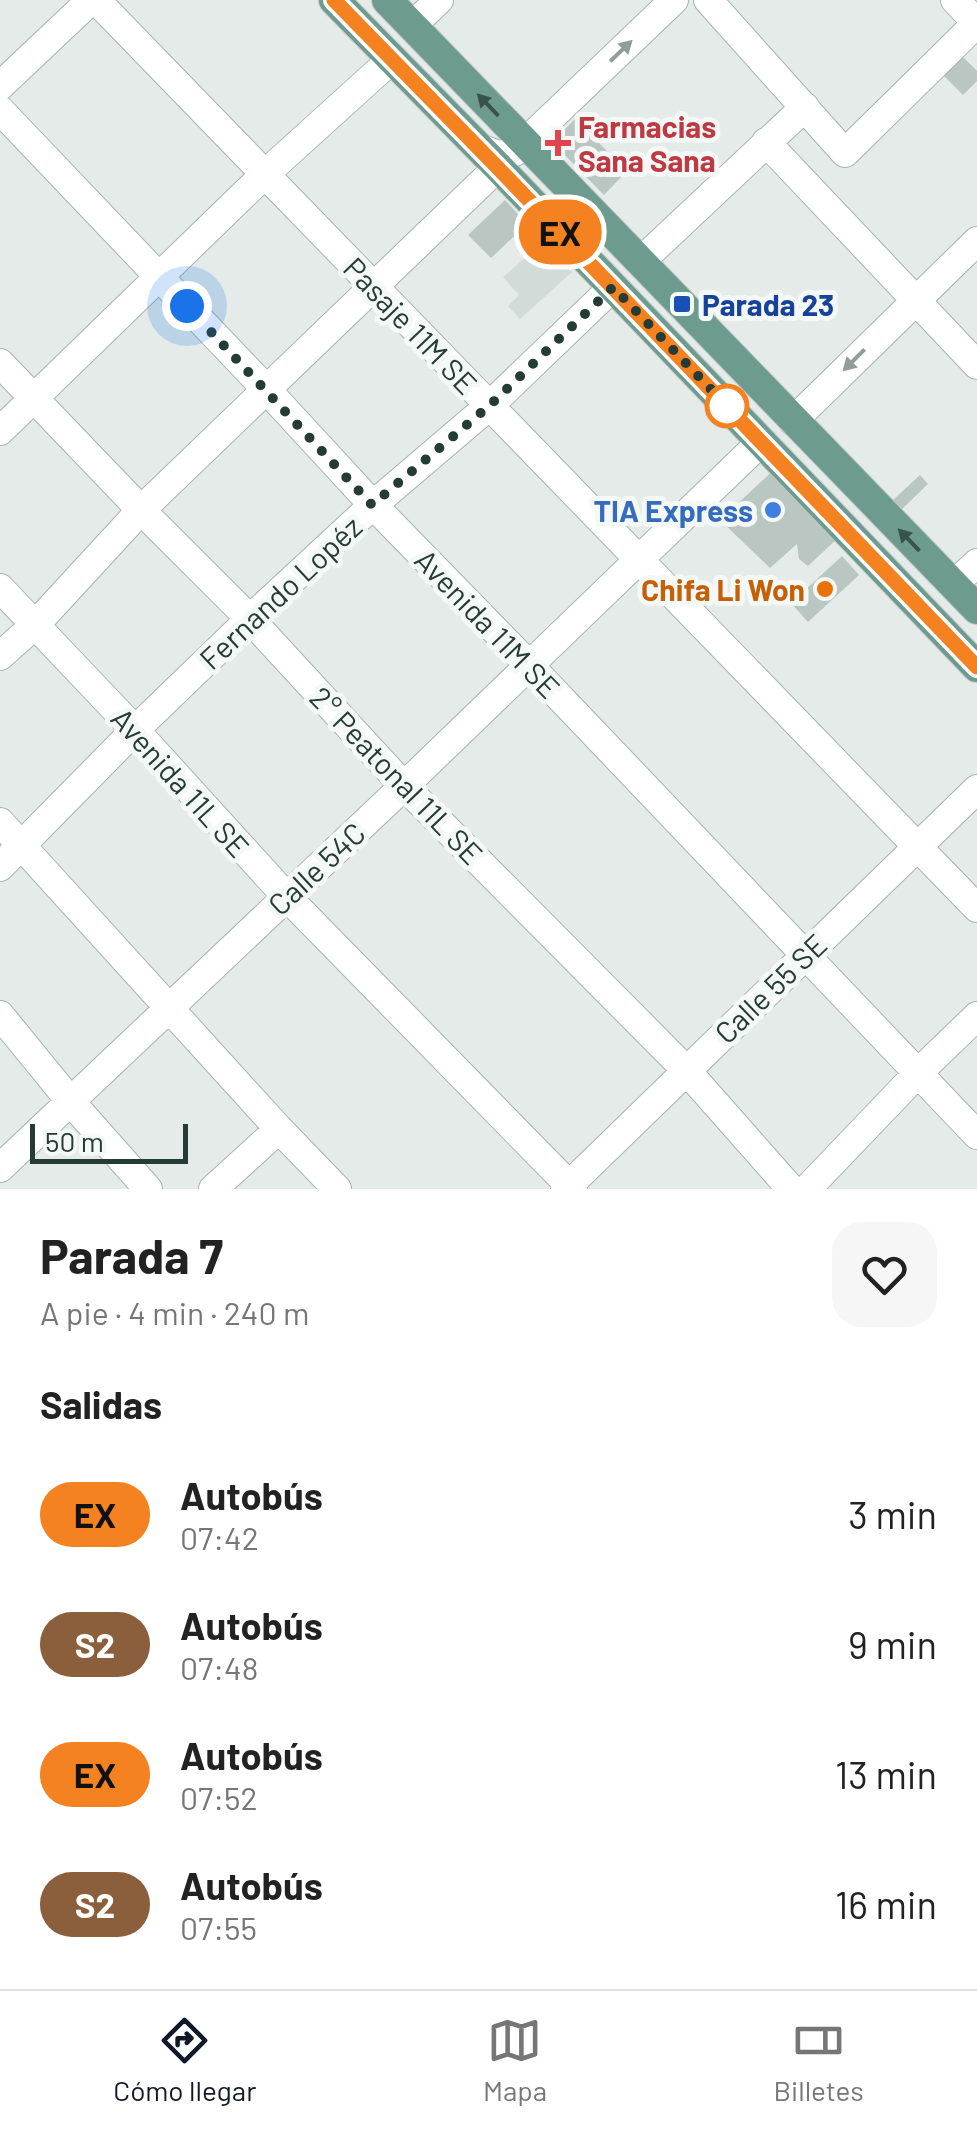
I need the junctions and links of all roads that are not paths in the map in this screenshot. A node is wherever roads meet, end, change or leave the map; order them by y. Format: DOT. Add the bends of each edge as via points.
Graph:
graph roads {
  1 [pos="94,0"];
  2 [pos="334,0"];
  3 [pos="387,0"];
  4 [pos="439,0"];
  5 [pos="674,0"];
  6 [pos="708,0"];
  7 [pos="955,0"];
  8 [pos="977,23"];
  9 [pos="412,26"];
  10 [pos="392,59"];
  11 [pos="0,86"];
  12 [pos="805,107"];
  13 [pos="0,110"];
  14 [pos="525,142"];
  15 [pos="766,142"];
  16 [pos="489,158"];
  17 [pos="265,174"];
  18 [pos="977,241"];
  19 [pos="640,262"];
  20 [pos="160,278"];
  21 [pos="374,287"];
  22 [pos="613,287"];
  23 [pos="915,300"];
  24 [pos="0,363"];
  25 [pos="977,365"];
  26 [pos="266,389"];
  27 [pos="34,399"];
  28 [pos="489,406"];
  29 [pos="793,421"];
  30 [pos="0,431"];
  31 [pos="761,442"];
  32 [pos="372,505"];
  33 [pos="141,510"];
  34 [pos="640,560"];
  35 [pos="977,563"];
  36 [pos="953,585"];
  37 [pos="0,588"];
  38 [pos="977,610"];
  39 [pos="250,619"];
  40 [pos="36,624"];
  41 [pos="0,656"];
  42 [pos="529,665"];
  43 [pos="977,668"];
  44 [pos="134,730"];
  45 [pos="404,786"];
  46 [pos="977,789"];
  47 [pos="0,822"];
  48 [pos="22,847"];
  49 [pos="917,847"];
  50 [pos="0,867"];
  51 [pos="286,896"];
  52 [pos="977,908"];
  53 [pos="804,954"];
  54 [pos="170,1008"];
  55 [pos="0,1014"];
  56 [pos="977,1016"];
  57 [pos="686,1070"];
  58 [pos="918,1073"];
  59 [pos="70,1102"];
  60 [pos="280,1129"];
  61 [pos="977,1135"];
  62 [pos="0,1168"];
  63 [pos="569,1188"];
  64 [pos="148,1189"];
  65 [pos="213,1189"];
  66 [pos="337,1189"];
  67 [pos="791,1189"];
  68 [pos="807,1189"];
  1 -- 11 [label="street"];
  1 -- 17 [label="street, Pasaje 11M SE"];
  2 -- 10 [label="main road"];
  3 -- 9 [label="main road"];
  4 -- 9 [label="street"];
  14 -- 5 [label="street, one-way"];
  6 -- 12 [label="street"];
  7 -- 8 [label="street"];
  8 -- 12 [label="street" via="845,153"];
  14 -- 9 [label="main road, one-way"];
  10 -- 16 [label="main road"];
  10 -- 17 [label="street"];
  12 -- 15 [label="street"];
  13 -- 20 [label="street, Avenida 11M SE"];
  14 -- 16 [label="street" via="515,152"];
  14 -- 19 [label="main road"];
  15 -- 19 [label="street"];
  15 -- 23 [label="street"];
  16 -- 21 [label="street"];
  16 -- 22 [label="main road"];
  17 -- 20 [label="street"];
  17 -- 21 [label="street, Pasaje 11M SE"];
  18 -- 23 [label="street"];
  19 -- 29 [label="main road"];
  20 -- 26 [label="street, Avenida 11M SE"];
  20 -- 27 [label="street"];
  21 -- 26 [label="street"];
  21 -- 28 [label="street, Pasaje 11M SE"];
  22 -- 28 [label="street, Fernando Lopéz"];
  22 -- 31 [label="main road"];
  23 -- 25 [label="street"];
  23 -- 29 [label="street, one-way"];
  24 -- 27 [label="street, 2° Peatonal 11L SE"];
  26 -- 32 [label="street, Avenida 11M SE"];
  26 -- 33 [label="street"];
  27 -- 30 [label="street"];
  27 -- 33 [label="street, 2° Peatonal 11L SE"];
  28 -- 32 [label="street, Fernando Lopéz"];
  28 -- 34 [label="street, Pasaje 11M SE"];
  36 -- 29 [label="main road, one-way"];
  31 -- 34 [label="street, Calle 54C"];
  31 -- 43 [label="main road"];
  32 -- 39 [label="street, Fernando Lopéz"];
  32 -- 42 [label="street, Avenida 11M SE"];
  33 -- 39 [label="street, 2° Peatonal 11L SE"];
  33 -- 40 [label="street"];
  34 -- 42 [label="street, Calle 54C"];
  34 -- 49 [label="street, Pasaje 11M SE"];
  35 -- 36 [label="street"];
  36 -- 38 [label="main road"];
  37 -- 40 [label="street, Avenida 11L SE"];
  39 -- 44 [label="street, Fernando Lopéz"];
  39 -- 45 [label="street, 2° Peatonal 11L SE"];
  40 -- 41 [label="street"];
  40 -- 44 [label="street, Avenida 11L SE"];
  42 -- 45 [label="street, Calle 54C"];
  42 -- 53 [label="street, Avenida 11M SE"];
  44 -- 48 [label="street, Fernando Lopéz"];
  44 -- 51 [label="street, Avenida 11L SE"];
  45 -- 51 [label="street, Calle 54C"];
  45 -- 57 [label="street, 2° Peatonal 11L SE"];
  46 -- 49 [label="street, Calle 55 SE"];
  47 -- 48 [label="street"];
  48 -- 50 [label="street, Fernando Lopéz"];
  48 -- 54 [label="street"];
  49 -- 52 [label="street, Pasaje 11M SE"];
  49 -- 53 [label="street, Calle 55 SE"];
  51 -- 54 [label="street, Calle 54C"];
  51 -- 63 [label="street, Avenida 11L SE"];
  53 -- 57 [label="street, Calle 55 SE"];
  53 -- 58 [label="street, Avenida 11M SE"];
  54 -- 59 [label="street, Calle 54C"];
  54 -- 60 [label="street"];
  55 -- 59 [label="street"];
  56 -- 58 [label="street"];
  57 -- 63 [label="street, Calle 55 SE"];
  57 -- 67 [label="street, 2° Peatonal 11L SE"];
  58 -- 61 [label="street, Avenida 11M SE"];
  58 -- 68 [label="street"];
  59 -- 62 [label="street, Calle 54C"];
  59 -- 64 [label="street"];
  60 -- 65 [label="street"];
  60 -- 66 [label="street"];
}
